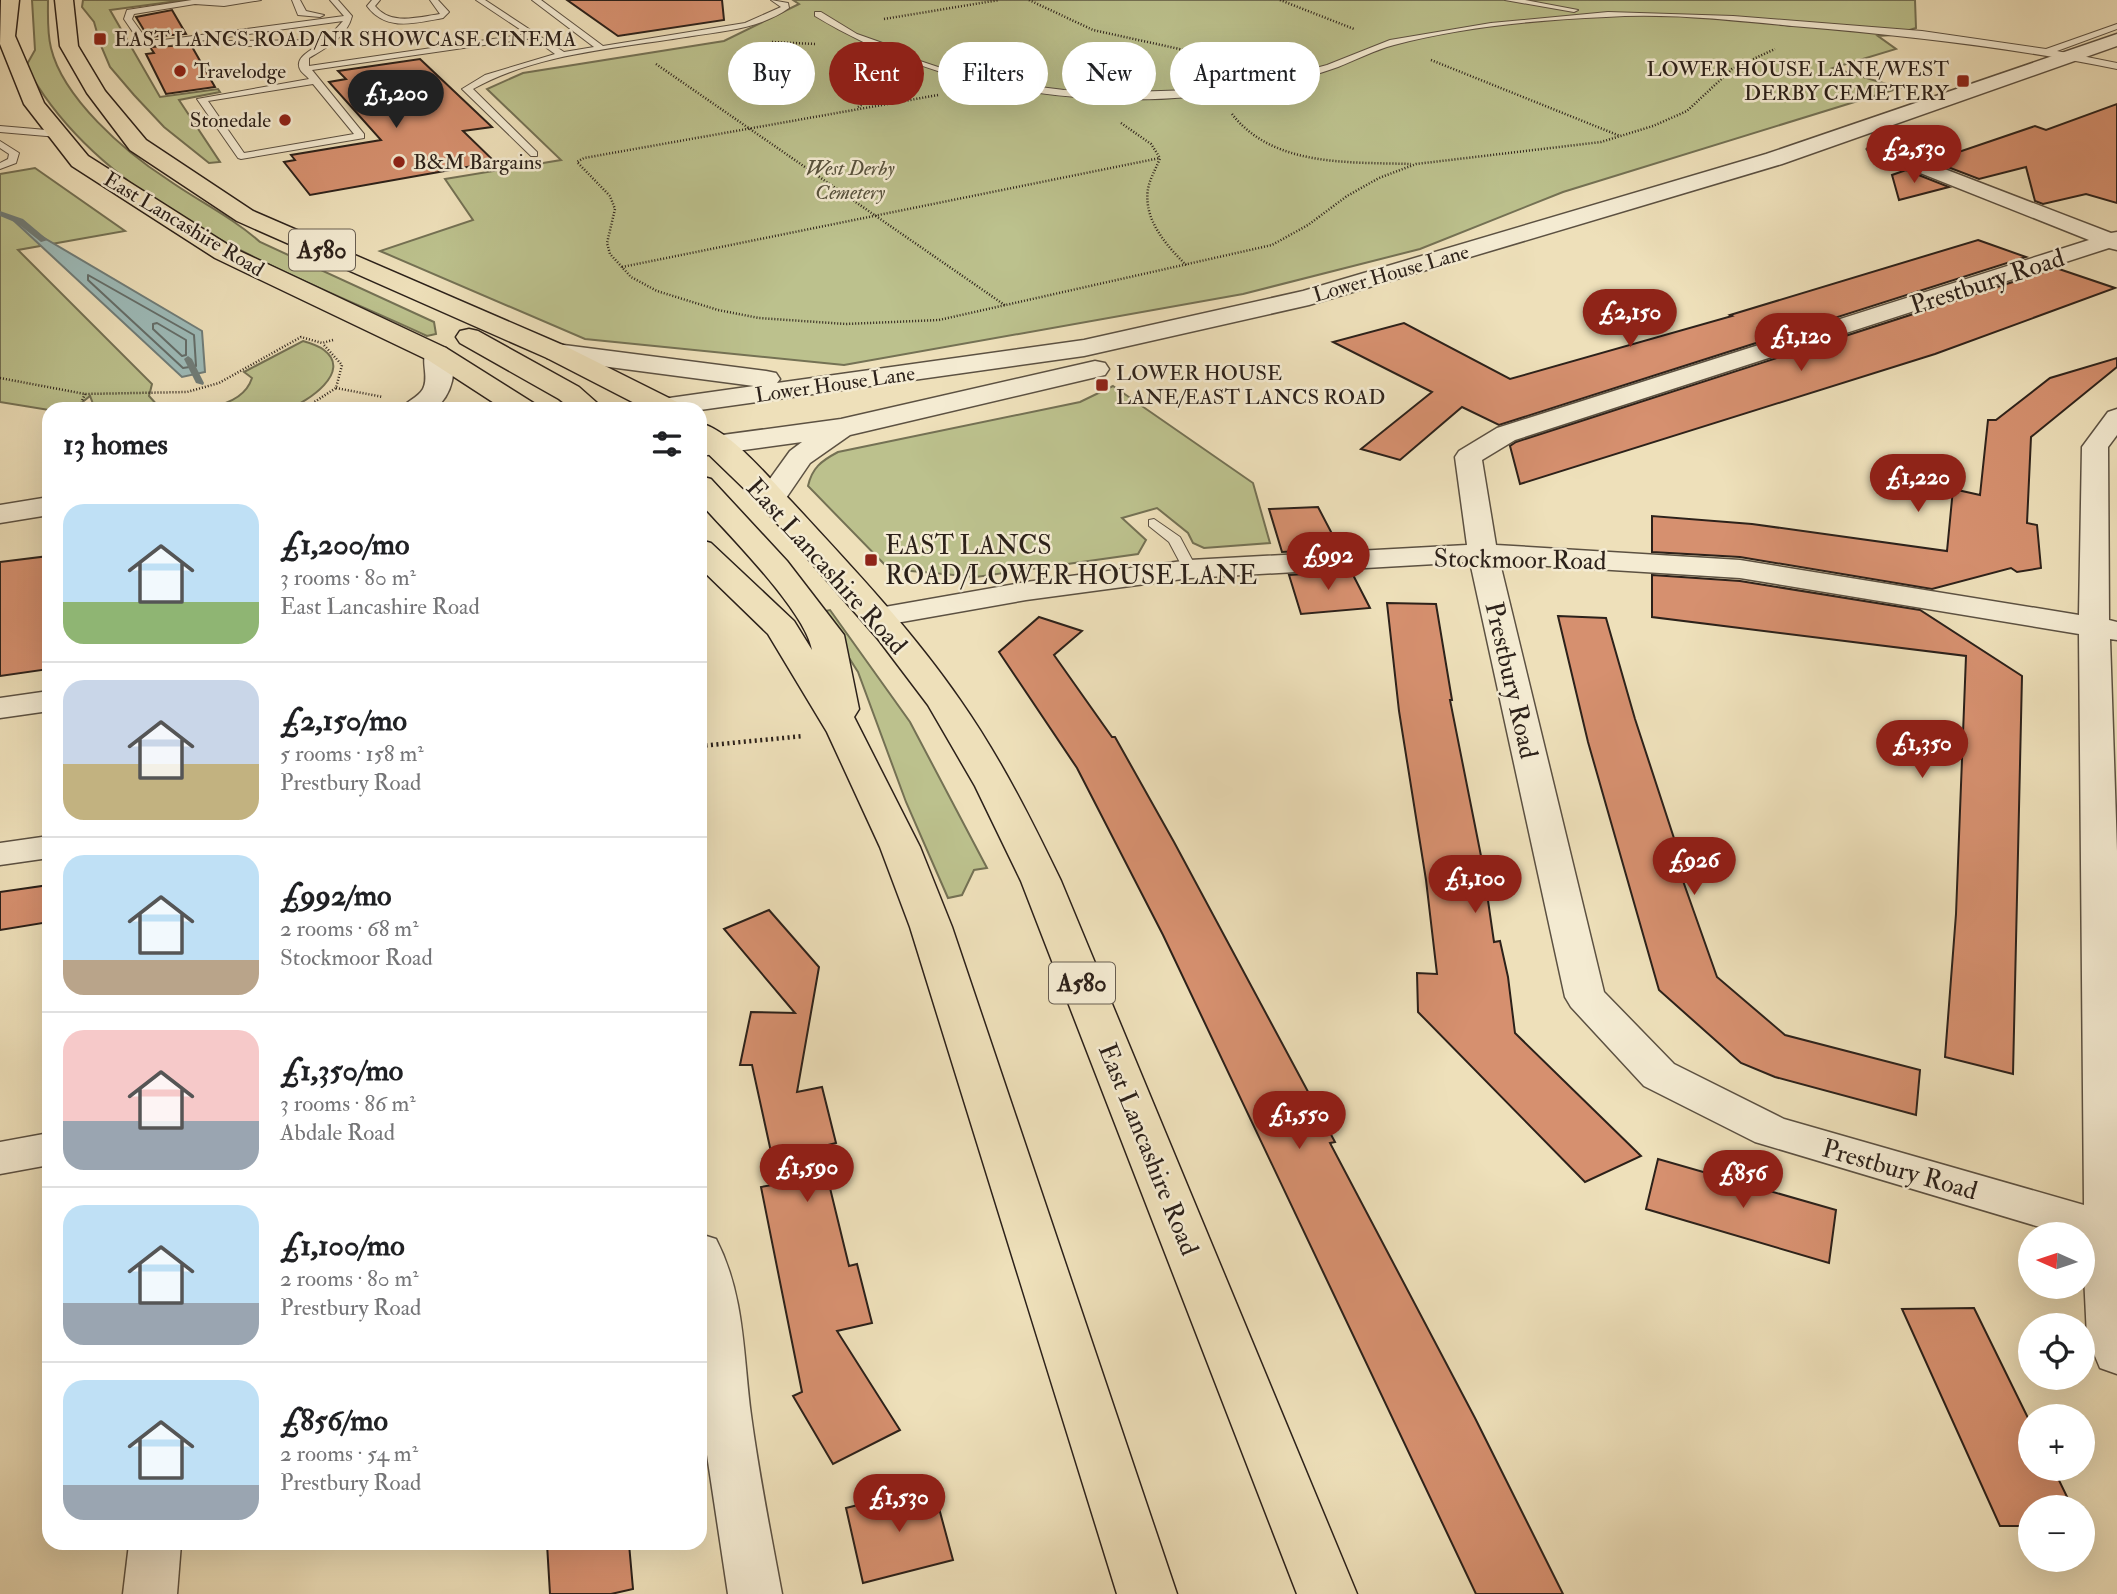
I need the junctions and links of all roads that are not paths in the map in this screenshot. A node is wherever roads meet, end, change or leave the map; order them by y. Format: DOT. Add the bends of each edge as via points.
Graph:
graph roads {
  1 [pos="10,0"];
  2 [pos="257,0"];
  3 [pos="296,0"];
  4 [pos="334,0"];
  5 [pos="376,0"];
  6 [pos="434,0"];
  7 [pos="480,0"];
  8 [pos="536,0"];
  9 [pos="775,0"];
  10 [pos="1509,0"];
  11 [pos="65,1"];
  12 [pos="818,14"];
  13 [pos="1608,14"];
  14 [pos="347,16"];
  15 [pos="257,20"];
  16 [pos="2117,26"];
  17 [pos="535,35"];
  18 [pos="3,37"];
  19 [pos="2117,40"];
  20 [pos="326,42"];
  21 [pos="159,48"];
  22 [pos="601,48"];
  23 [pos="2047,52"];
  24 [pos="562,55"];
  25 [pos="2073,57"];
  26 [pos="2117,67"];
  27 [pos="304,69"];
  28 [pos="315,81"];
  29 [pos="2079,81"];
  30 [pos="0,129"];
  31 [pos="58,134"];
  32 [pos="1915,137"];
  33 [pos="0,144"];
  34 [pos="1877,149"];
  35 [pos="534,154"];
  36 [pos="0,166"];
  37 [pos="245,216"];
  38 [pos="2115,241"];
  39 [pos="556,352"];
  40 [pos="437,355"];
  41 [pos="1096,369"];
  42 [pos="838,384"];
  43 [pos="424,402"];
  44 [pos="512,402"];
  45 [pos="581,402"];
  46 [pos="649,402"];
  47 [pos="707,403"];
  48 [pos="2117,417"];
  49 [pos="841,428"];
  50 [pos="707,437"];
  51 [pos="707,438"];
  52 [pos="707,442"];
  53 [pos="707,493"];
  54 [pos="771,498"];
  55 [pos="42,507"];
  56 [pos="0,514"];
  57 [pos="1154,523"];
  58 [pos="1483,553"];
  59 [pos="707,557"];
  60 [pos="1190,569"];
  61 [pos="879,617"];
  62 [pos="2106,629"];
  63 [pos="42,702"];
  64 [pos="0,708"];
  65 [pos="845,732"];
  66 [pos="42,848"];
  67 [pos="0,854"];
  68 [pos="42,1150"];
  69 [pos="0,1158"];
  70 [pos="2107,1229"];
  71 [pos="707,1266"];
  72 [pos="2117,1354"];
  73 [pos="755,1594"];
  74 [pos="1147,1594"];
  75 [pos="1327,1594"];
  1 -- 18 [label="highway, East Lancashire Road / A580"];
  2 -- 14 [label="lane" via="195,2 130,12 128,19 144,42 163,43 214,36 229,28"];
  3 -- 14 [label="lane" via="301,13"];
  4 -- 14 [label="lane"];
  5 -- 6 [label="lane" via="371,6 376,15 390,22 443,16 445,12"];
  7 -- 17 [label="lane"];
  8 -- 22 [label="lane"];
  9 -- 22 [label="lane" via="785,8 747,25"];
  10 -- 13 [label="lane"];
  11 -- 37 [label="highway, East Lancashire Road / A580" via="69,46 97,93 138,145"];
  12 -- 13 [label="lane" via="854,36 957,76 1064,93 1142,95 1192,93 1300,77 1390,43 1491,25"];
  13 -- 23 [label="lane" via="1733,18 1889,31"];
  14 -- 15 [label="lane"];
  14 -- 20 [label="lane" via="347,23"];
  16 -- 23 [label="lane"];
  17 -- 24 [label="lane"];
  17 -- 27 [label="lane"];
  18 -- 31 [label="highway, East Lancashire Road / A580" via="34,104"];
  19 -- 25 [label="street, Lower House Lane"];
  20 -- 21 [label="lane" via="206,42"];
  20 -- 27 [label="lane" via="305,57"];
  22 -- 24 [label="lane"];
  23 -- 25 [label="lane"];
  24 -- 35 [label="lane" via="488,77 467,89"];
  25 -- 26 [label="lane"];
  25 -- 42 [label="street, Lower House Lane" via="1774,159 1309,297 1084,348"];
  26 -- 29 [label="street"];
  27 -- 28 [label="lane"];
  28 -- 28 [label="lane" via="361,136 241,156 202,99"];
  30 -- 31 [label="lane"];
  31 -- 40 [label="highway, East Lancashire Road / A580" via="80,161 224,253"];
  32 -- 34 [label="street, Lower House Lane"];
  33 -- 36 [label="lane" via="14,153 13,161"];
  34 -- 38 [label="street"];
  34 -- 41 [label="street, Lower House Lane" via="1287,323"];
  37 -- 39 [label="highway, East Lancashire Road / A580"];
  37 -- 45 [label="highway" via="276,247 444,322"];
  38 -- 58 [label="street, Prestbury Road" via="1506,434 1468,457"];
  39 -- 42 [label="street" via="682,370"];
  39 -- 46 [label="highway, East Lancashire Road / A580"];
  40 -- 43 [label="street" via="441,382"];
  40 -- 44 [label="highway, East Lancashire Road / A580"];
  41 -- 49 [label="street, Lower House Lane"];
  41 -- 50 [label="street"];
  42 -- 47 [label="street, Lower House Lane"];
  48 -- 62 [label="street" via="2095,447"];
  49 -- 51 [label="street, Lower House Lane"];
  49 -- 54 [label="street" via="800,457"];
  52 -- 54 [label="highway, East Lancashire Road / A580"];
  53 -- 65 [label="highway" via="776,568 827,635"];
  54 -- 61 [label="highway, East Lancashire Road / A580"];
  55 -- 56 [label="street"];
  57 -- 60 [label="lane" via="1175,540"];
  58 -- 60 [label="street, Stockmoor Road"];
  58 -- 62 [label="street, Stockmoor Road" via="1740,569"];
  58 -- 70 [label="street, Prestbury Road" via="1585,997 1659,1075 1770,1131"];
  59 -- 65 [label="highway" via="782,628"];
  60 -- 61 [label="street, Stockmoor Road" via="1026,590"];
  61 -- 75 [label="highway, East Lancashire Road / A580" via="961,729 1041,881"];
  62 -- 70 [label="street"];
  63 -- 64 [label="street"];
  65 -- 74 [label="highway" via="900,846 930,927"];
  66 -- 67 [label="street"];
  68 -- 69 [label="street"];
  70 -- 72 [label="street" via="2111,1337"];
  71 -- 73 [label="street"];
}
